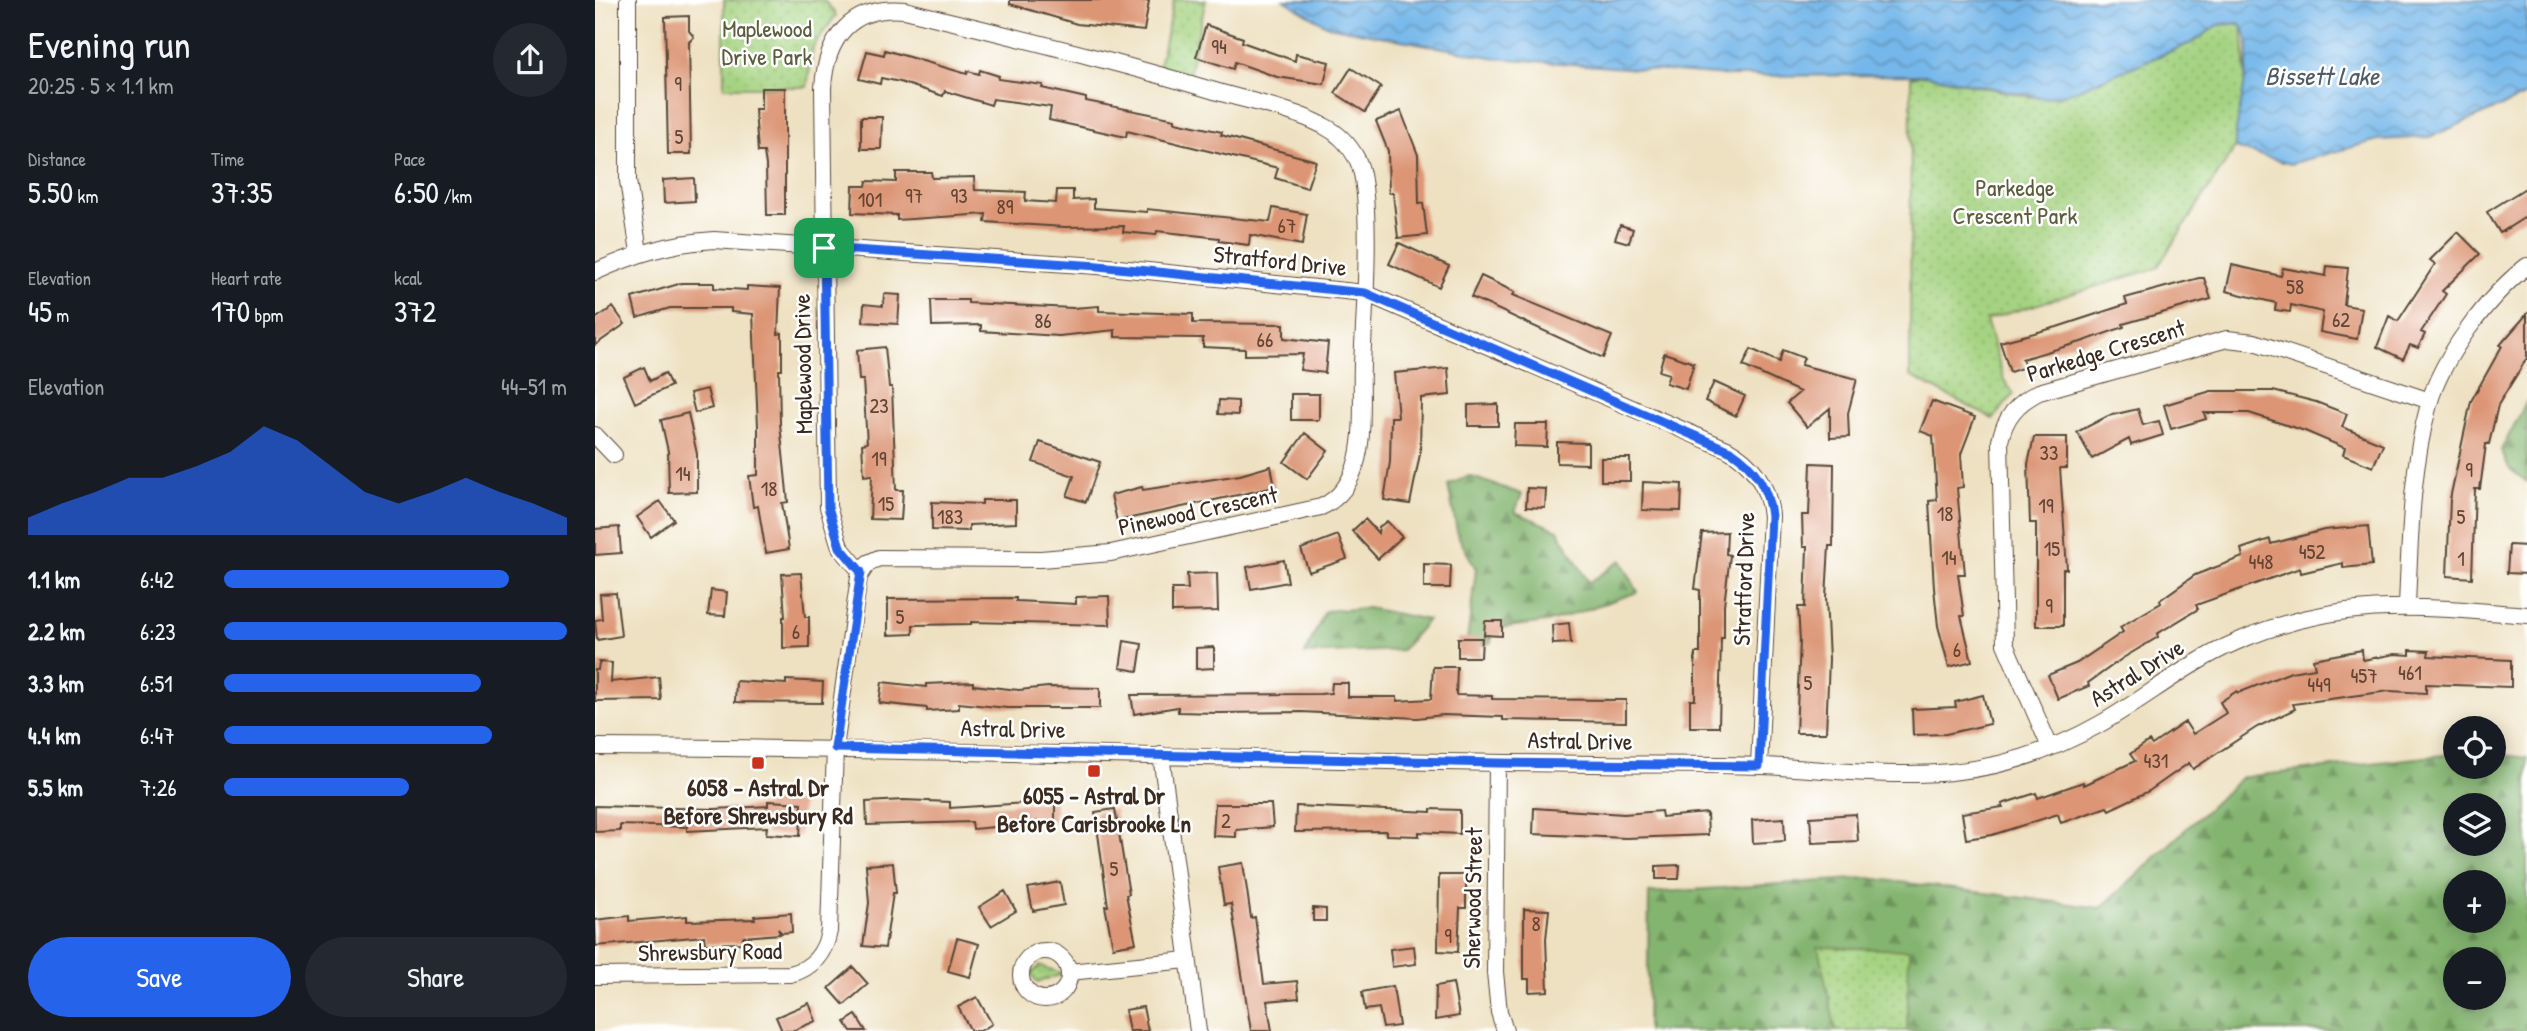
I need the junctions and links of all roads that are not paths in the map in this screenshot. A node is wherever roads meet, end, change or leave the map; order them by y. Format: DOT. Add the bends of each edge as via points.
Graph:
graph roads {
  1 [pos="628,0"];
  2 [pos="824,248"];
  3 [pos="639,252"];
  4 [pos="2527,266"];
  5 [pos="595,272"];
  6 [pos="1365,293"];
  7 [pos="2430,401"];
  8 [pos="595,435"];
  9 [pos="614,455"];
  10 [pos="861,572"];
  11 [pos="2407,605"];
  12 [pos="2527,615"];
  13 [pos="595,747"];
  14 [pos="2050,747"];
  15 [pos="835,748"];
  16 [pos="1161,755"];
  17 [pos="1497,763"];
  18 [pos="1759,766"];
  19 [pos="1187,960"];
  20 [pos="1069,972"];
  21 [pos="595,976"];
  22 [pos="1198,1031"];
  23 [pos="1505,1031"];
  1 -- 3 [label="street" via="628,181"];
  2 -- 3 [label="street, Stratford Drive" via="714,240"];
  2 -- 6 [label="street, Stratford Drive" via="1098,266"];
  2 -- 6 [label="street, Maplewood Drive" via="825,65 829,50 845,28 862,15 885,8 1181,80 1309,119 1333,131 1350,147 1363,174"];
  2 -- 10 [label="street, Maplewood Drive" via="828,507 840,547"];
  3 -- 5 [label="street, Stratford Drive"];
  4 -- 7 [label="street" via="2469,328"];
  6 -- 10 [label="street, Pinewood Crescent" via="1358,456 1348,488 1329,503 1111,553 1041,559 879,558"];
  6 -- 18 [label="street, Stratford Drive" via="1727,449 1755,472 1766,492 1771,516"];
  7 -- 11 [label="street" via="2414,483"];
  7 -- 14 [label="street, Parkedge Crescent" via="2254,342 2227,339 2039,392 2016,407 2000,441 2002,621 2010,657"];
  8 -- 9 [label="street"];
  10 -- 15 [label="street"];
  11 -- 12 [label="street, Astral Drive"];
  11 -- 14 [label="street, Astral Drive" via="2327,612 2277,625 2223,648 2099,724"];
  13 -- 15 [label="street, Astral Drive"];
  14 -- 18 [label="street, Astral Drive" via="2019,760 1943,773"];
  15 -- 16 [label="street, Astral Drive"];
  15 -- 21 [label="street, Shrewsbury Road" via="829,931 825,948 814,962 790,974"];
  16 -- 17 [label="street, Astral Drive"];
  16 -- 19 [label="street"];
  17 -- 18 [label="street, Astral Drive"];
  17 -- 23 [label="street, Sherwood Street" via="1495,972"];
  19 -- 20 [label="street"];
  19 -- 22 [label="street"];
}
